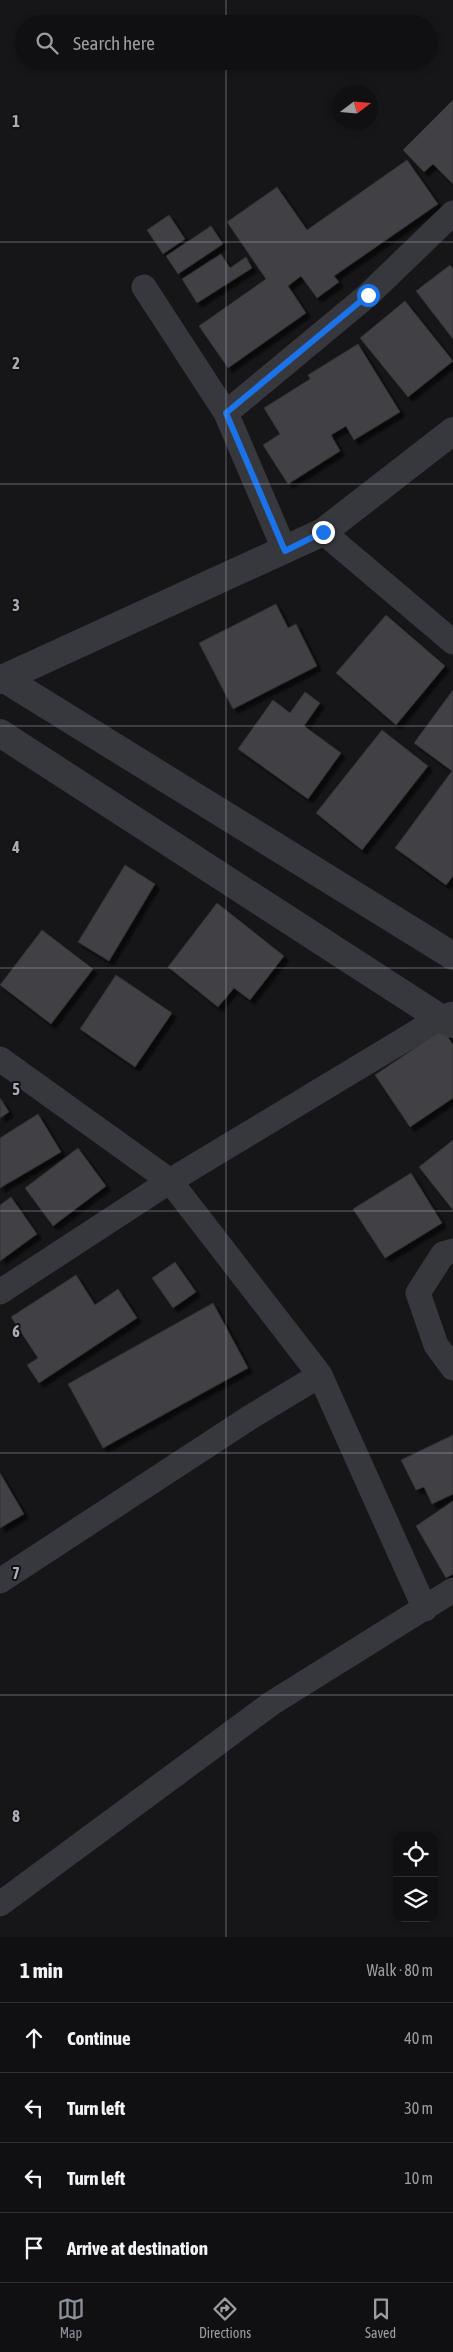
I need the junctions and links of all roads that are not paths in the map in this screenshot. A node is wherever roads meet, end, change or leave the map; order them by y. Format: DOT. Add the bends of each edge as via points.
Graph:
graph roads {
  1 [pos="453,213"];
  2 [pos="144,287"];
  3 [pos="226,413"];
  4 [pos="453,431"];
  5 [pos="323,532"];
  6 [pos="285,551"];
  7 [pos="453,642"];
  8 [pos="1,679"];
  9 [pos="0,733"];
  10 [pos="453,956"];
  11 [pos="449,1019"];
  12 [pos="0,1058"];
  13 [pos="170,1181"];
  14 [pos="453,1251"];
  15 [pos="0,1292"];
  16 [pos="453,1368"];
  17 [pos="320,1375"];
  18 [pos="0,1581"];
  19 [pos="453,1590"];
  20 [pos="425,1608"];
  21 [pos="0,1904"];
  1 -- 3 [label="street" via="368,295"];
  2 -- 3 [label="street"];
  3 -- 6 [label="street"];
  4 -- 5 [label="street"];
  5 -- 6 [label="street"];
  5 -- 7 [label="street"];
  6 -- 8 [label="street"];
  8 -- 10 [label="street"];
  9 -- 11 [label="street"];
  11 -- 13 [label="street"];
  12 -- 13 [label="street"];
  13 -- 15 [label="street"];
  13 -- 17 [label="street"];
  14 -- 16 [label="street" via="443,1254 418,1293 436,1345"];
  17 -- 18 [label="street"];
  17 -- 20 [label="street"];
  19 -- 20 [label="street"];
  20 -- 21 [label="street" via="272,1703"];
}
